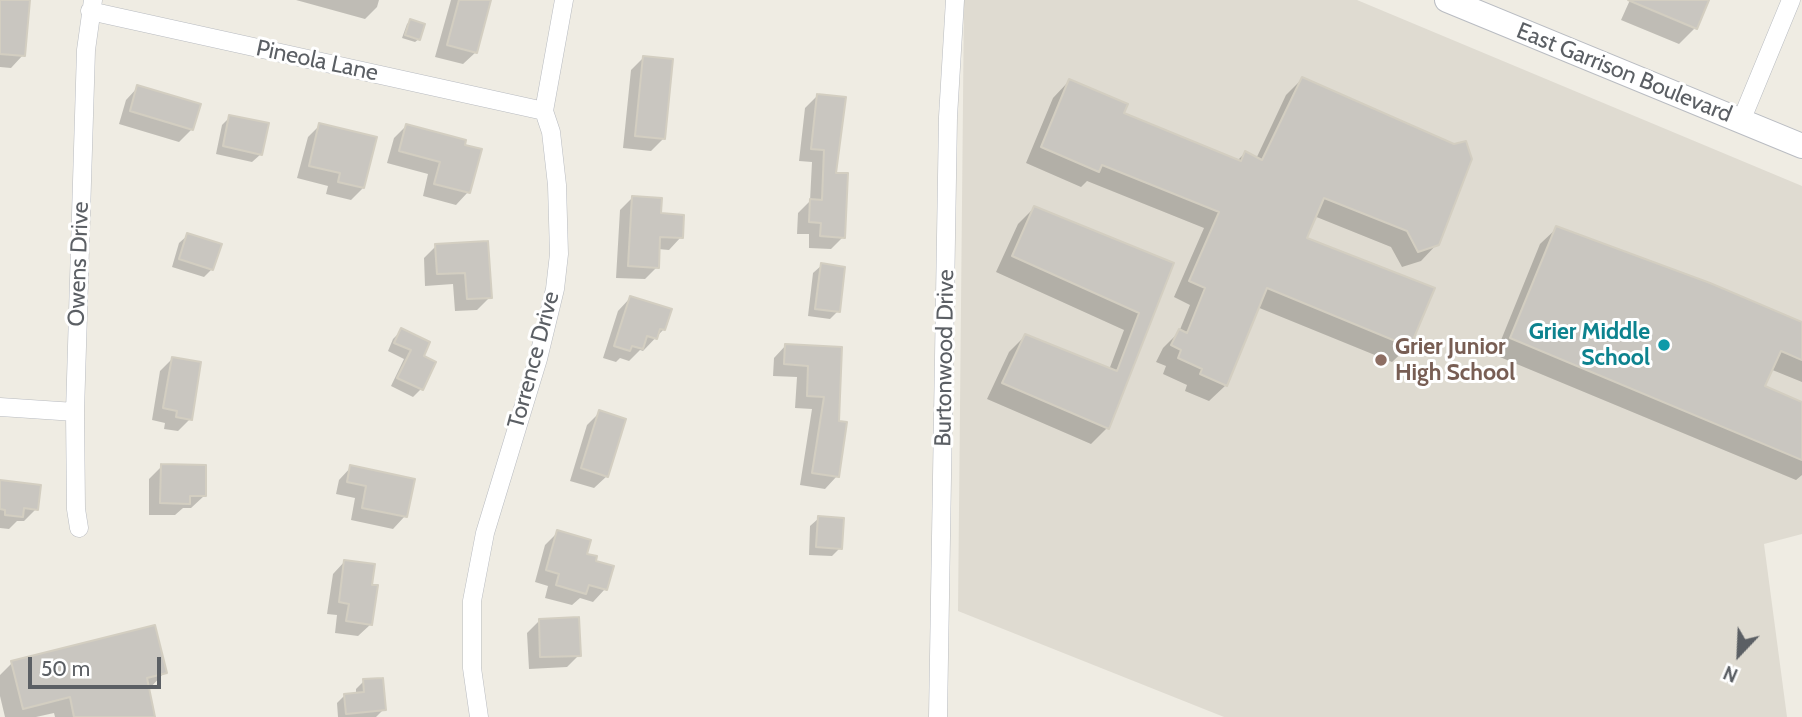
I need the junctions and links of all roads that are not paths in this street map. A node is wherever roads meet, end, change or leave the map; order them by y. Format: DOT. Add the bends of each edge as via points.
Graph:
graph roads {
  1 [pos="564,0"];
  2 [pos="955,0"];
  3 [pos="1447,0"];
  4 [pos="1791,0"];
  5 [pos="91,6"];
  6 [pos="544,111"];
  7 [pos="1741,121"];
  8 [pos="1802,146"];
  9 [pos="0,407"];
  10 [pos="75,412"];
  11 [pos="79,527"];
  12 [pos="479,717"];
  13 [pos="938,717"];
  1 -- 6 [label="street, Torrence Drive"];
  2 -- 13 [label="street, Burtonwood Drive" via="948,117"];
  3 -- 7 [label="main road, East Garrison Boulevard"];
  4 -- 7 [label="street"];
  5 -- 6 [label="street, Pineola Lane"];
  5 -- 10 [label="street, Owens Drive"];
  6 -- 12 [label="street, Torrence Drive" via="557,185 559,254 538,359 491,508 472,601 470,643"];
  7 -- 8 [label="main road, East Garrison Boulevard"];
  9 -- 10 [label="street"];
  10 -- 11 [label="street, Owens Drive"];
}
